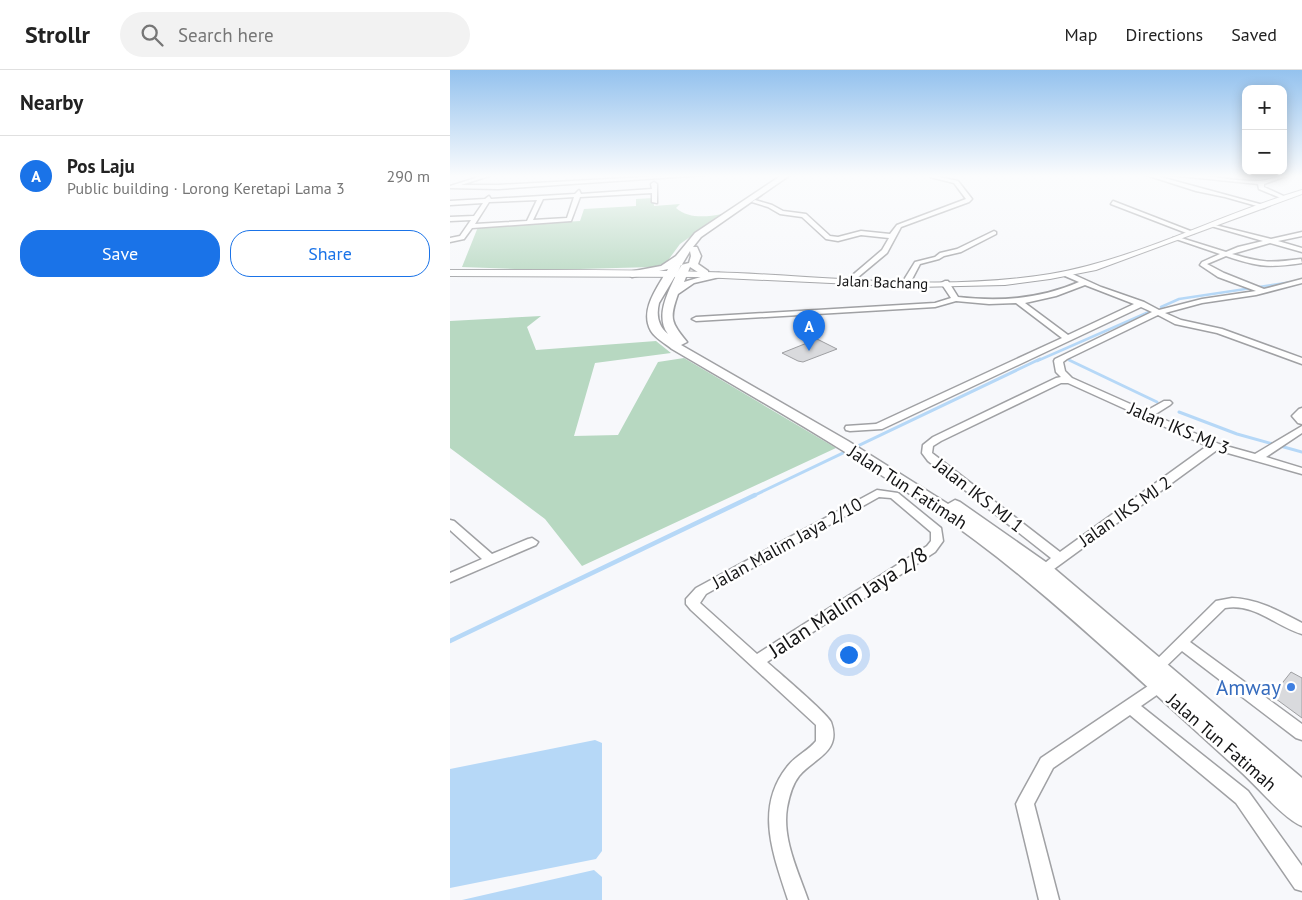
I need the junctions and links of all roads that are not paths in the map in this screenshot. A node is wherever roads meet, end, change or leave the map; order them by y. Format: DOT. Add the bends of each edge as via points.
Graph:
graph roads {
  1 [pos="573,213"];
  2 [pos="478,214"];
  3 [pos="534,214"];
  4 [pos="544,214"];
  5 [pos="729,214"];
  6 [pos="738,214"];
  7 [pos="790,214"];
  8 [pos="933,214"];
  9 [pos="1139,214"];
  10 [pos="1243,214"];
  11 [pos="475,218"];
  12 [pos="450,219"];
  13 [pos="530,222"];
  14 [pos="1213,225"];
  15 [pos="471,226"];
  16 [pos="994,233"];
  17 [pos="1191,233"];
  18 [pos="1302,234"];
  19 [pos="893,236"];
  20 [pos="1176,238"];
  21 [pos="450,240"];
  22 [pos="1270,242"];
  23 [pos="694,249"];
  24 [pos="1302,250"];
  25 [pos="1224,254"];
  26 [pos="680,258"];
  27 [pos="1301,262"];
  28 [pos="450,272"];
  29 [pos="632,274"];
  30 [pos="676,274"];
  31 [pos="1068,274"];
  32 [pos="719,276"];
  33 [pos="851,281"];
  34 [pos="1302,281"];
  35 [pos="906,283"];
  36 [pos="1084,283"];
  37 [pos="945,284"];
  38 [pos="1256,289"];
  39 [pos="675,292"];
  40 [pos="658,294"];
  41 [pos="956,299"];
  42 [pos="1018,301"];
  43 [pos="1140,304"];
  44 [pos="1159,312"];
  45 [pos="696,319"];
  46 [pos="1067,338"];
  47 [pos="1302,360"];
  48 [pos="1064,380"];
  49 [pos="1167,403"];
  50 [pos="1302,411"];
  51 [pos="1147,415"];
  52 [pos="1302,421"];
  53 [pos="1302,429"];
  54 [pos="847,437"];
  55 [pos="1215,446"];
  56 [pos="1257,458"];
  57 [pos="1302,472"];
  58 [pos="450,524"];
  59 [pos="937,540"];
  60 [pos="532,542"];
  61 [pos="492,560"];
  62 [pos="1046,568"];
  63 [pos="450,578"];
  64 [pos="1302,629"];
  65 [pos="1182,643"];
  66 [pos="756,662"];
  67 [pos="1154,676"];
  68 [pos="1130,706"];
  69 [pos="1302,734"];
  70 [pos="1302,792"];
  71 [pos="1302,815"];
  72 [pos="1302,882"];
  73 [pos="798,900"];
  74 [pos="1049,900"];
  1 -- 13 [label="street" via="571,219 566,220"];
  2 -- 11 [label="street"];
  3 -- 4 [label="street"];
  3 -- 13 [label="street"];
  5 -- 26 [label="main road, Jalan Tun Fatimah" via="698,235"];
  6 -- 23 [label="main road, Jalan Tun Fatimah"];
  7 -- 19 [label="street" via="804,215 828,238 861,233"];
  8 -- 19 [label="street" via="904,224 896,229"];
  9 -- 17 [label="street"];
  10 -- 14 [label="street, Jalan Bachang"];
  11 -- 12 [label="street"];
  11 -- 15 [label="street"];
  13 -- 15 [label="street"];
  14 -- 17 [label="street, Jalan Bachang"];
  14 -- 22 [label="street"];
  15 -- 21 [label="street" via="462,238"];
  16 -- 35 [label="street" via="959,251 917,263"];
  17 -- 20 [label="street, Jalan Bachang"];
  18 -- 22 [label="street"];
  19 -- 33 [label="street" via="880,256 863,267"];
  20 -- 25 [label="street"];
  20 -- 31 [label="street, Jalan Bachang"];
  22 -- 24 [label="street"];
  22 -- 25 [label="street"];
  23 -- 30 [label="main road, Jalan Tun Fatimah"];
  23 -- 32 [label="main road" via="693,265"];
  25 -- 27 [label="street" via="1266,266"];
  25 -- 38 [label="street" via="1204,263 1204,266"];
  26 -- 29 [label="main road" via="664,268"];
  26 -- 30 [label="main road, Jalan Tun Fatimah"];
  28 -- 29 [label="street, Jalan Bachang"];
  29 -- 30 [label="street, Jalan Bachang"];
  29 -- 40 [label="main road" via="659,280 662,286"];
  30 -- 32 [label="street, Jalan Bachang"];
  30 -- 39 [label="main road, Jalan Tun Fatimah"];
  30 -- 40 [label="main road, Jalan Tun Fatimah"];
  31 -- 36 [label="street"];
  31 -- 37 [label="street, Jalan Bachang" via="1014,281"];
  32 -- 33 [label="street, Jalan Bachang"];
  32 -- 39 [label="main road" via="691,281"];
  33 -- 35 [label="street, Jalan Bachang"];
  34 -- 38 [label="street"];
  35 -- 37 [label="street, Jalan Bachang"];
  36 -- 42 [label="street" via="1055,296"];
  36 -- 43 [label="street"];
  37 -- 41 [label="street"];
  38 -- 44 [label="street"];
  39 -- 54 [label="main road, Jalan Tun Fatimah" via="666,319 669,329 681,343"];
  40 -- 54 [label="main road, Jalan Tun Fatimah" via="652,319 656,330 670,343"];
  41 -- 42 [label="street" via="992,304"];
  41 -- 45 [label="street" via="935,305"];
  42 -- 46 [label="street"];
  43 -- 44 [label="street"];
  43 -- 46 [label="street"];
  44 -- 47 [label="street" via="1186,325 1219,331"];
  44 -- 48 [label="street" via="1058,361"];
  46 -- 54 [label="street" via="878,427"];
  48 -- 51 [label="street, Jalan IKS MJ 3"];
  48 -- 62 [label="street, Jalan IKS MJ 1" via="937,439 928,445 927,453"];
  49 -- 51 [label="street"];
  50 -- 52 [label="street" via="1298,416"];
  51 -- 55 [label="street, Jalan IKS MJ 3"];
  53 -- 56 [label="street"];
  54 -- 62 [label="main road, Jalan Tun Fatimah" via="939,505"];
  55 -- 56 [label="street, Jalan IKS MJ 3"];
  55 -- 62 [label="street, Jalan IKS MJ 2"];
  56 -- 57 [label="street, Jalan IKS MJ 3"];
  58 -- 61 [label="street"];
  59 -- 66 [label="street, Jalan Malim Jaya 2/8" via="931,549"];
  59 -- 66 [label="street, Jalan Malim Jaya 2/10" via="937,531 894,495 877,493 695,595 696,607"];
  60 -- 61 [label="street"];
  61 -- 63 [label="street"];
  62 -- 67 [label="main road, Jalan Tun Fatimah"];
  64 -- 65 [label="street" via="1249,603 1230,602 1221,604"];
  65 -- 67 [label="street"];
  65 -- 69 [label="street"];
  66 -- 73 [label="street" via="823,722 826,732 823,746 794,770 786,784 777,819"];
  67 -- 68 [label="street"];
  67 -- 70 [label="main road, Jalan Tun Fatimah"];
  67 -- 71 [label="main road, Jalan Tun Fatimah"];
  68 -- 72 [label="street" via="1242,797"];
  68 -- 74 [label="street" via="1047,763 1025,804"];
}
